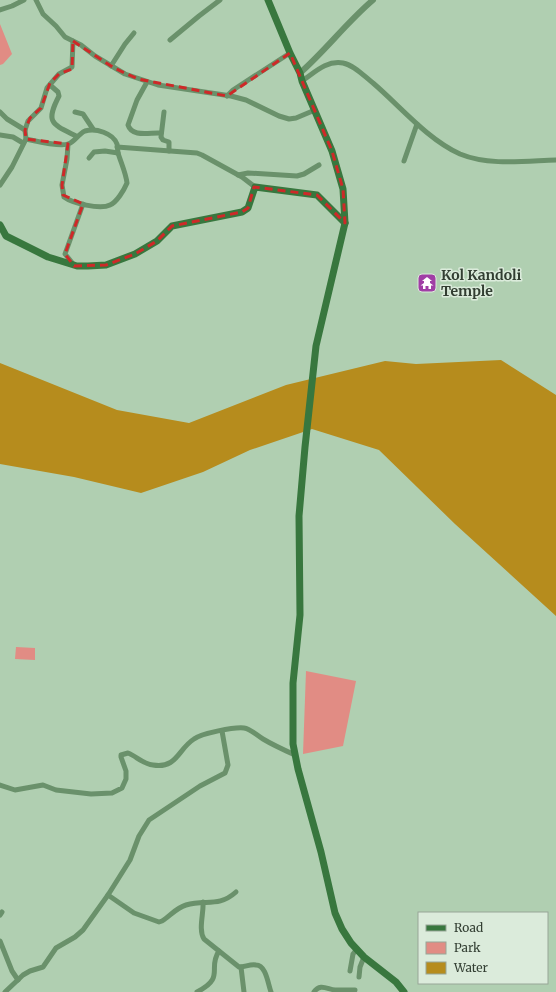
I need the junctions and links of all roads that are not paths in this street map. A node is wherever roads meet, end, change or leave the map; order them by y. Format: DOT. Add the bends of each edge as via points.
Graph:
graph roads {
  1 [pos="24,0"];
  2 [pos="36,0"];
  3 [pos="220,0"];
  4 [pos="268,0"];
  5 [pos="373,0"];
  6 [pos="0,10"];
  7 [pos="134,33"];
  8 [pos="170,40"];
  9 [pos="73,41"];
  10 [pos="290,53"];
  11 [pos="111,66"];
  12 [pos="300,73"];
  13 [pos="302,81"];
  14 [pos="147,82"];
  15 [pos="50,85"];
  16 [pos="227,96"];
  17 [pos="315,110"];
  18 [pos="0,112"];
  19 [pos="75,112"];
  20 [pos="164,112"];
  21 [pos="416,124"];
  22 [pos="93,129"];
  23 [pos="25,130"];
  24 [pos="161,134"];
  25 [pos="0,135"];
  26 [pos="76,136"];
  27 [pos="24,141"];
  28 [pos="68,144"];
  29 [pos="118,150"];
  30 [pos="169,151"];
  31 [pos="88,158"];
  32 [pos="556,160"];
  33 [pos="404,161"];
  34 [pos="319,165"];
  35 [pos="238,175"];
  36 [pos="0,185"];
  37 [pos="255,187"];
  38 [pos="83,204"];
  39 [pos="345,223"];
  40 [pos="0,225"];
  41 [pos="74,266"];
  42 [pos="222,731"];
  43 [pos="295,755"];
  44 [pos="0,785"];
  45 [pos="236,892"];
  46 [pos="108,895"];
  47 [pos="203,902"];
  48 [pos="0,941"];
  49 [pos="357,950"];
  50 [pos="219,951"];
  51 [pos="364,957"];
  52 [pos="241,967"];
  53 [pos="350,971"];
  54 [pos="359,977"];
  55 [pos="18,980"];
  56 [pos="0,989"];
  57 [pos="355,990"];
  58 [pos="331,991"];
  59 [pos="4,992"];
  60 [pos="197,992"];
  61 [pos="244,992"];
  62 [pos="271,992"];
  63 [pos="314,992"];
  64 [pos="404,992"];
  1 -- 6 [label="street"];
  2 -- 9 [label="street" via="43,14 65,37"];
  3 -- 8 [label="street"];
  4 -- 10 [label="main road"];
  5 -- 12 [label="street"];
  7 -- 11 [label="street"];
  9 -- 11 [label="street"];
  9 -- 15 [label="street" via="72,67 59,74"];
  10 -- 12 [label="main road"];
  10 -- 16 [label="street"];
  11 -- 14 [label="street"];
  12 -- 13 [label="main road"];
  13 -- 17 [label="main road"];
  13 -- 21 [label="street" via="327,65 348,65 391,99"];
  14 -- 16 [label="street"];
  14 -- 24 [label="street" via="128,125 134,132"];
  15 -- 23 [label="street" via="41,108 30,118"];
  15 -- 26 [label="street" via="59,94 52,109 52,119 57,126"];
  16 -- 17 [label="street" via="246,100 279,116 290,118"];
  17 -- 39 [label="main road" via="332,151 343,189"];
  18 -- 23 [label="street"];
  19 -- 22 [label="street" via="83,113"];
  20 -- 24 [label="street"];
  21 -- 32 [label="street" via="459,153 475,159"];
  21 -- 33 [label="street"];
  22 -- 26 [label="street"];
  22 -- 29 [label="street" via="108,135 115,141"];
  23 -- 27 [label="street"];
  24 -- 30 [label="street" via="161,139 169,142"];
  25 -- 27 [label="street"];
  26 -- 28 [label="street"];
  27 -- 28 [label="street"];
  27 -- 36 [label="street"];
  28 -- 38 [label="street" via="62,184 63,195"];
  29 -- 30 [label="street"];
  29 -- 31 [label="street" via="94,152"];
  29 -- 38 [label="street" via="126,181 125,188 109,206"];
  30 -- 35 [label="street" via="202,154"];
  34 -- 35 [label="street" via="297,176 248,173"];
  35 -- 37 [label="street"];
  37 -- 39 [label="main road" via="317,195"];
  37 -- 41 [label="main road" via="248,208 242,212 172,226 157,241 135,254 106,265"];
  38 -- 41 [label="street" via="65,252"];
  39 -- 43 [label="main road" via="316,346 305,447 299,516 300,615 293,683"];
  40 -- 41 [label="main road" via="6,236 48,257"];
  42 -- 43 [label="street" via="245,728"];
  42 -- 44 [label="street" via="195,738 173,762 162,765 148,764 128,753 121,756 126,779 122,788 112,793 91,794 56,790 44,785 15,790"];
  42 -- 46 [label="street" via="228,762 225,773 200,786 149,820 140,832 130,860"];
  43 -- 49 [label="main road" via="335,913 342,930"];
  45 -- 47 [label="street" via="219,903"];
  46 -- 47 [label="street" via="134,913 159,922 180,907"];
  46 -- 55 [label="street" via="79,934 55,950 43,967 30,971"];
  47 -- 50 [label="street" via="202,935"];
  48 -- 55 [label="street"];
  49 -- 51 [label="main road"];
  49 -- 53 [label="street" via="353,954"];
  50 -- 52 [label="street" via="236,966"];
  50 -- 60 [label="street" via="214,959 214,978"];
  51 -- 54 [label="street"];
  51 -- 64 [label="main road" via="396,982"];
  52 -- 61 [label="street"];
  52 -- 62 [label="street" via="254,964 260,966 264,970"];
  55 -- 59 [label="street"];
  56 -- 59 [label="street"];
  57 -- 58 [label="street"];
  58 -- 63 [label="street" via="324,987"];
}
